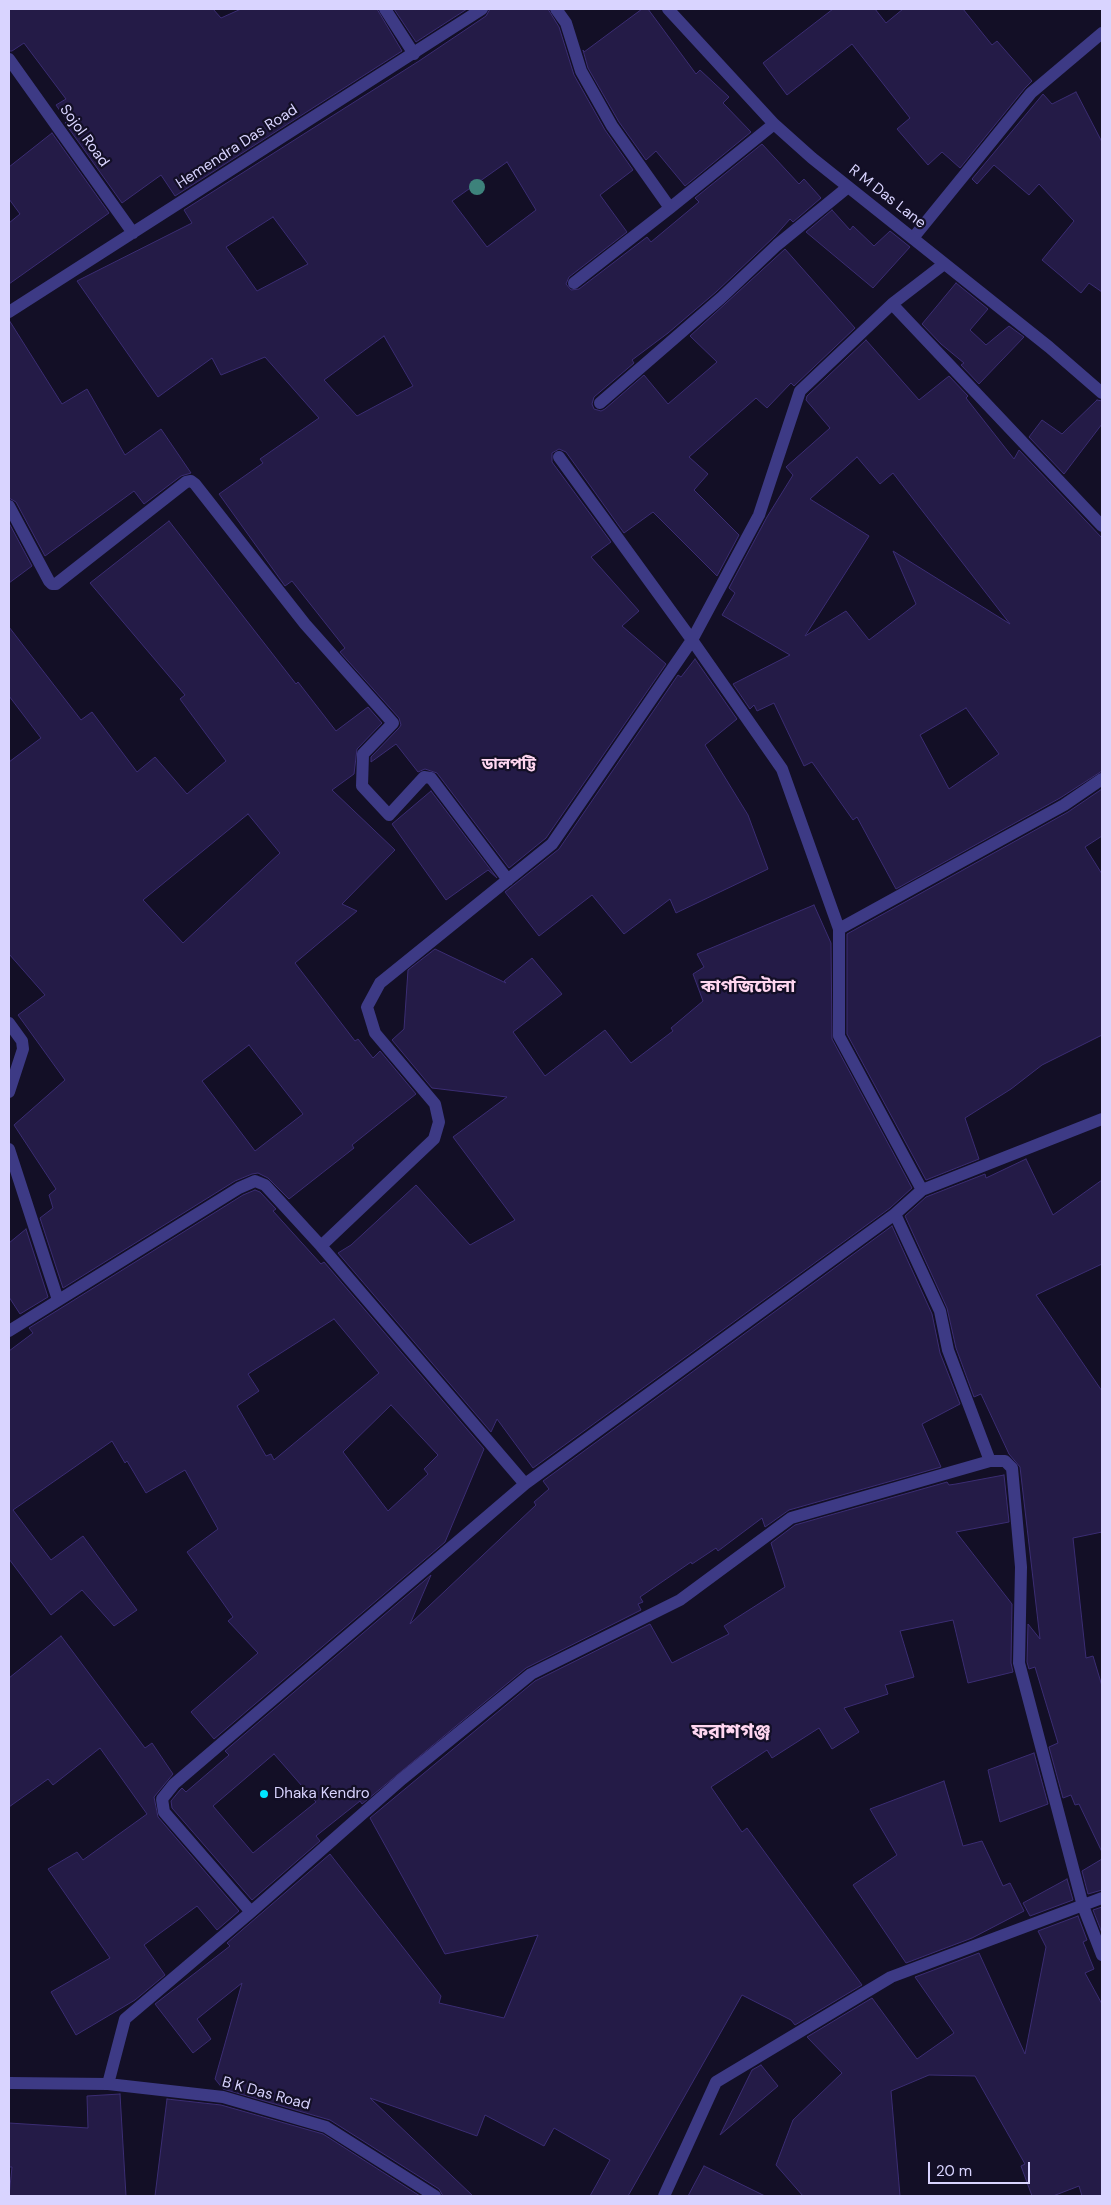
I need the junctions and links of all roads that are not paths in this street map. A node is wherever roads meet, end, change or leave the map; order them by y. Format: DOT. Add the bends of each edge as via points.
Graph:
graph roads {
  1 [pos="385,9"];
  2 [pos="482,9"];
  3 [pos="556,9"];
  4 [pos="668,9"];
  5 [pos="1102,33"];
  6 [pos="414,54"];
  7 [pos="9,59"];
  8 [pos="774,124"];
  9 [pos="848,187"];
  10 [pos="670,208"];
  11 [pos="133,233"];
  12 [pos="913,238"];
  13 [pos="944,264"];
  14 [pos="574,283"];
  15 [pos="892,304"];
  16 [pos="9,312"];
  17 [pos="1102,393"];
  18 [pos="600,403"];
  19 [pos="559,457"];
  20 [pos="9,506"];
  21 [pos="1102,526"];
  22 [pos="692,640"];
  23 [pos="1102,779"];
  24 [pos="508,880"];
  25 [pos="839,929"];
  26 [pos="9,1023"];
  27 [pos="9,1092"];
  28 [pos="1102,1119"];
  29 [pos="9,1149"];
  30 [pos="922,1190"];
  31 [pos="895,1214"];
  32 [pos="321,1246"];
  33 [pos="58,1300"];
  34 [pos="9,1332"];
  35 [pos="990,1461"];
  36 [pos="525,1484"];
  37 [pos="1102,1898"];
  38 [pos="1082,1906"];
  39 [pos="251,1912"];
  40 [pos="1102,1955"];
  41 [pos="9,2083"];
  42 [pos="108,2084"];
  43 [pos="435,2196"];
  44 [pos="664,2196"];
  1 -- 6 [label="street"];
  2 -- 6 [label="street, Hemendra Das Road"];
  3 -- 10 [label="street" via="566,23 581,70 612,126"];
  4 -- 8 [label="street, R M Das Lane"];
  5 -- 12 [label="street" via="1031,93"];
  6 -- 11 [label="street, Hemendra Das Road"];
  7 -- 11 [label="street, Sojol Road"];
  8 -- 9 [label="street, R M Das Lane"];
  8 -- 10 [label="street"];
  9 -- 12 [label="street, R M Das Lane"];
  9 -- 18 [label="street"];
  10 -- 14 [label="street"];
  11 -- 16 [label="street, Hemendra Das Road"];
  12 -- 13 [label="street, R M Das Lane"];
  13 -- 15 [label="street"];
  13 -- 17 [label="street, R M Das Lane" via="1049,346"];
  15 -- 21 [label="street"];
  15 -- 22 [label="street" via="800,392 759,515"];
  19 -- 22 [label="street"];
  20 -- 24 [label="street" via="49,581 56,584 191,481 305,624 393,723 363,756 362,786 388,815 424,777 431,778"];
  22 -- 24 [label="street" via="552,844"];
  22 -- 25 [label="street" via="782,769"];
  23 -- 25 [label="street" via="1064,805"];
  24 -- 32 [label="street" via="380,983 368,1007 375,1033 436,1104 440,1122 434,1139"];
  25 -- 30 [label="street" via="840,1036"];
  26 -- 27 [label="street" via="22,1040 23,1049"];
  28 -- 30 [label="street"];
  29 -- 33 [label="street"];
  30 -- 31 [label="street"];
  31 -- 35 [label="street" via="940,1311 948,1350"];
  31 -- 36 [label="street"];
  32 -- 33 [label="street" via="265,1185 255,1181"];
  32 -- 36 [label="street"];
  33 -- 34 [label="street"];
  35 -- 38 [label="street" via="1005,1461 1012,1468 1021,1567 1020,1663"];
  35 -- 39 [label="street" via="792,1518 680,1600 531,1674 402,1779"];
  36 -- 39 [label="street" via="174,1784 162,1799 164,1812"];
  37 -- 38 [label="street"];
  38 -- 40 [label="street"];
  38 -- 44 [label="street" via="891,1977 716,2082"];
  39 -- 42 [label="street" via="125,2019"];
  41 -- 42 [label="street, B K Das Road"];
  42 -- 43 [label="street, B K Das Road" via="223,2097 326,2127"];
}
